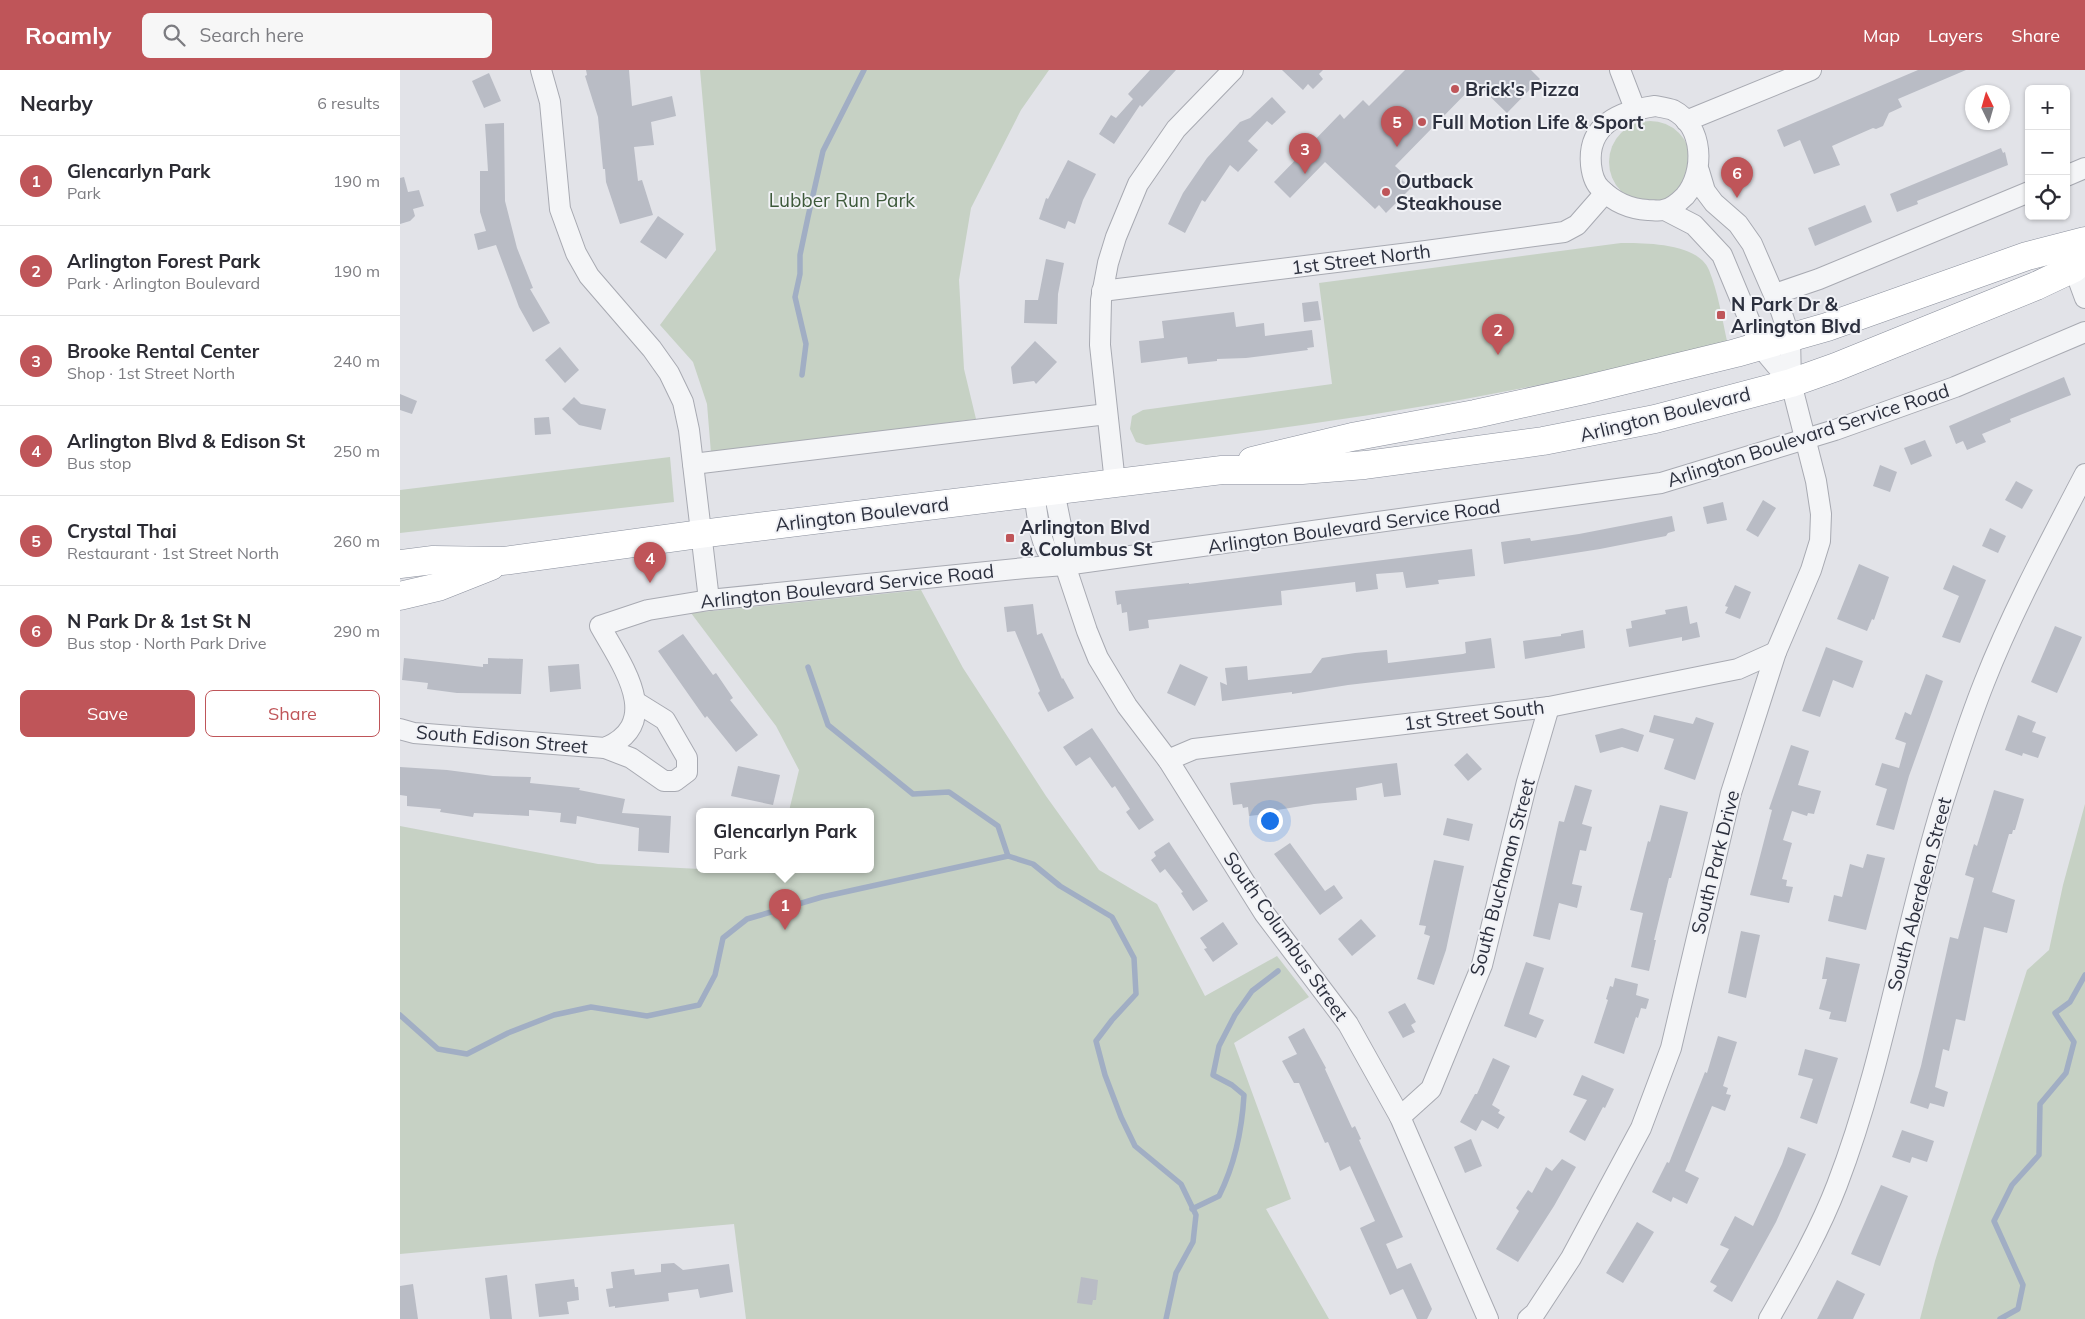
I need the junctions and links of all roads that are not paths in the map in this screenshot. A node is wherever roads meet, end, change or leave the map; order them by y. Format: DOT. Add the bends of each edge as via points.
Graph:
graph roads {
  1 [pos="541,70"];
  2 [pos="1233,70"];
  3 [pos="1620,70"];
  4 [pos="1811,70"];
  5 [pos="1635,109"];
  6 [pos="1686,121"];
  7 [pos="2085,168"];
  8 [pos="1699,171"];
  9 [pos="2068,175"];
  10 [pos="1605,194"];
  11 [pos="2025,194"];
  12 [pos="1665,210"];
  13 [pos="2085,241"];
  14 [pos="2079,264"];
  15 [pos="1102,291"];
  16 [pos="1784,291"];
  17 [pos="2085,298"];
  18 [pos="2085,332"];
  19 [pos="1790,338"];
  20 [pos="1760,346"];
  21 [pos="1791,383"];
  22 [pos="1107,414"];
  23 [pos="1806,438"];
  24 [pos="693,464"];
  25 [pos="1222,470"];
  26 [pos="2085,474"];
  27 [pos="1115,483"];
  28 [pos="1044,492"];
  29 [pos="700,534"];
  30 [pos="503,561"];
  31 [pos="400,564"];
  32 [pos="1065,565"];
  33 [pos="400,596"];
  34 [pos="709,600"];
  35 [pos="600,626"];
  36 [pos="1776,652"];
  37 [pos="636,702"];
  38 [pos="1549,707"];
  39 [pos="400,729"];
  40 [pos="605,748"];
  41 [pos="1168,760"];
  42 [pos="1400,1118"];
  43 [pos="1488,1319"];
  44 [pos="1528,1319"];
  45 [pos="1769,1319"];
  1 -- 24 [label="street" via="550,102 560,209 566,231 589,276 669,373 686,417"];
  2 -- 15 [label="street" via="1176,129 1138,184 1116,237"];
  3 -- 5 [label="street"];
  4 -- 6 [label="street"];
  5 -- 6 [label="street" via="1654,106 1672,110"];
  5 -- 10 [label="street" via="1604,124 1594,139 1590,156 1592,174"];
  6 -- 8 [label="street" via="1696,138"];
  7 -- 9 [label="street"];
  8 -- 12 [label="street" via="1692,187 1680,201"];
  8 -- 16 [label="street" via="1714,203 1738,224"];
  10 -- 12 [label="street" via="1625,206"];
  10 -- 15 [label="street, 1st Street North" via="1577,225 1564,232"];
  11 -- 16 [label="street"];
  12 -- 20 [label="street" via="1694,225 1722,255"];
  13 -- 19 [label="highway, Arlington Boulevard" via="2027,256"];
  14 -- 17 [label="street"];
  14 -- 21 [label="highway, Arlington Boulevard" via="2036,286 1888,348"];
  15 -- 22 [label="street" via="1100,345"];
  16 -- 19 [label="street"];
  18 -- 23 [label="street, Arlington Boulevard Service Road" via="1955,387"];
  19 -- 20 [label="highway, Arlington Boulevard"];
  19 -- 21 [label="street"];
  20 -- 21 [label="street"];
  20 -- 25 [label="highway, Arlington Boulevard" via="1584,390 1291,450"];
  21 -- 23 [label="street, South Park Drive"];
  21 -- 25 [label="highway, Arlington Boulevard" via="1656,419 1534,443 1365,465 1302,470"];
  22 -- 24 [label="street"];
  22 -- 27 [label="street"];
  23 -- 32 [label="street, Arlington Boulevard Service Road" via="1661,483"];
  23 -- 36 [label="street, South Park Drive" via="1820,506 1820,541"];
  24 -- 29 [label="street"];
  25 -- 27 [label="highway, Arlington Boulevard"];
  26 -- 45 [label="street, South Aberdeen Street" via="2023,596 1984,683 1944,798 1877,1062 1837,1186 1812,1243"];
  27 -- 28 [label="highway, Arlington Boulevard"];
  28 -- 29 [label="highway, Arlington Boulevard"];
  28 -- 32 [label="street, South Columbus Street" via="1066,550"];
  29 -- 30 [label="highway, Arlington Boulevard"];
  29 -- 34 [label="street"];
  30 -- 31 [label="highway, Arlington Boulevard" via="433,560"];
  30 -- 33 [label="highway, Arlington Boulevard" via="438,587"];
  32 -- 34 [label="street, Arlington Boulevard Service Road"];
  32 -- 41 [label="street, South Columbus Street" via="1098,658 1126,706"];
  34 -- 35 [label="street, Arlington Boulevard Service Road" via="648,610"];
  35 -- 37 [label="street, South Edison Street" via="630,679"];
  36 -- 38 [label="street, 1st Street South" via="1738,668"];
  36 -- 44 [label="street, South Park Drive" via="1731,792 1671,1048 1641,1128 1571,1258"];
  37 -- 40 [label="street, South Edison Street" via="634,724 618,742"];
  37 -- 40 [label="street, South Edison Street" via="665,720 688,758 687,772 675,781 664,781 631,758"];
  38 -- 41 [label="street, 1st Street South" via="1194,749"];
  38 -- 42 [label="street, South Buchanan Street" via="1482,965 1432,1089"];
  39 -- 40 [label="street, South Edison Street" via="414,733"];
  41 -- 42 [label="street, South Columbus Street" via="1264,913 1348,1024"];
  42 -- 43 [label="street, South Columbus Street"];
}
